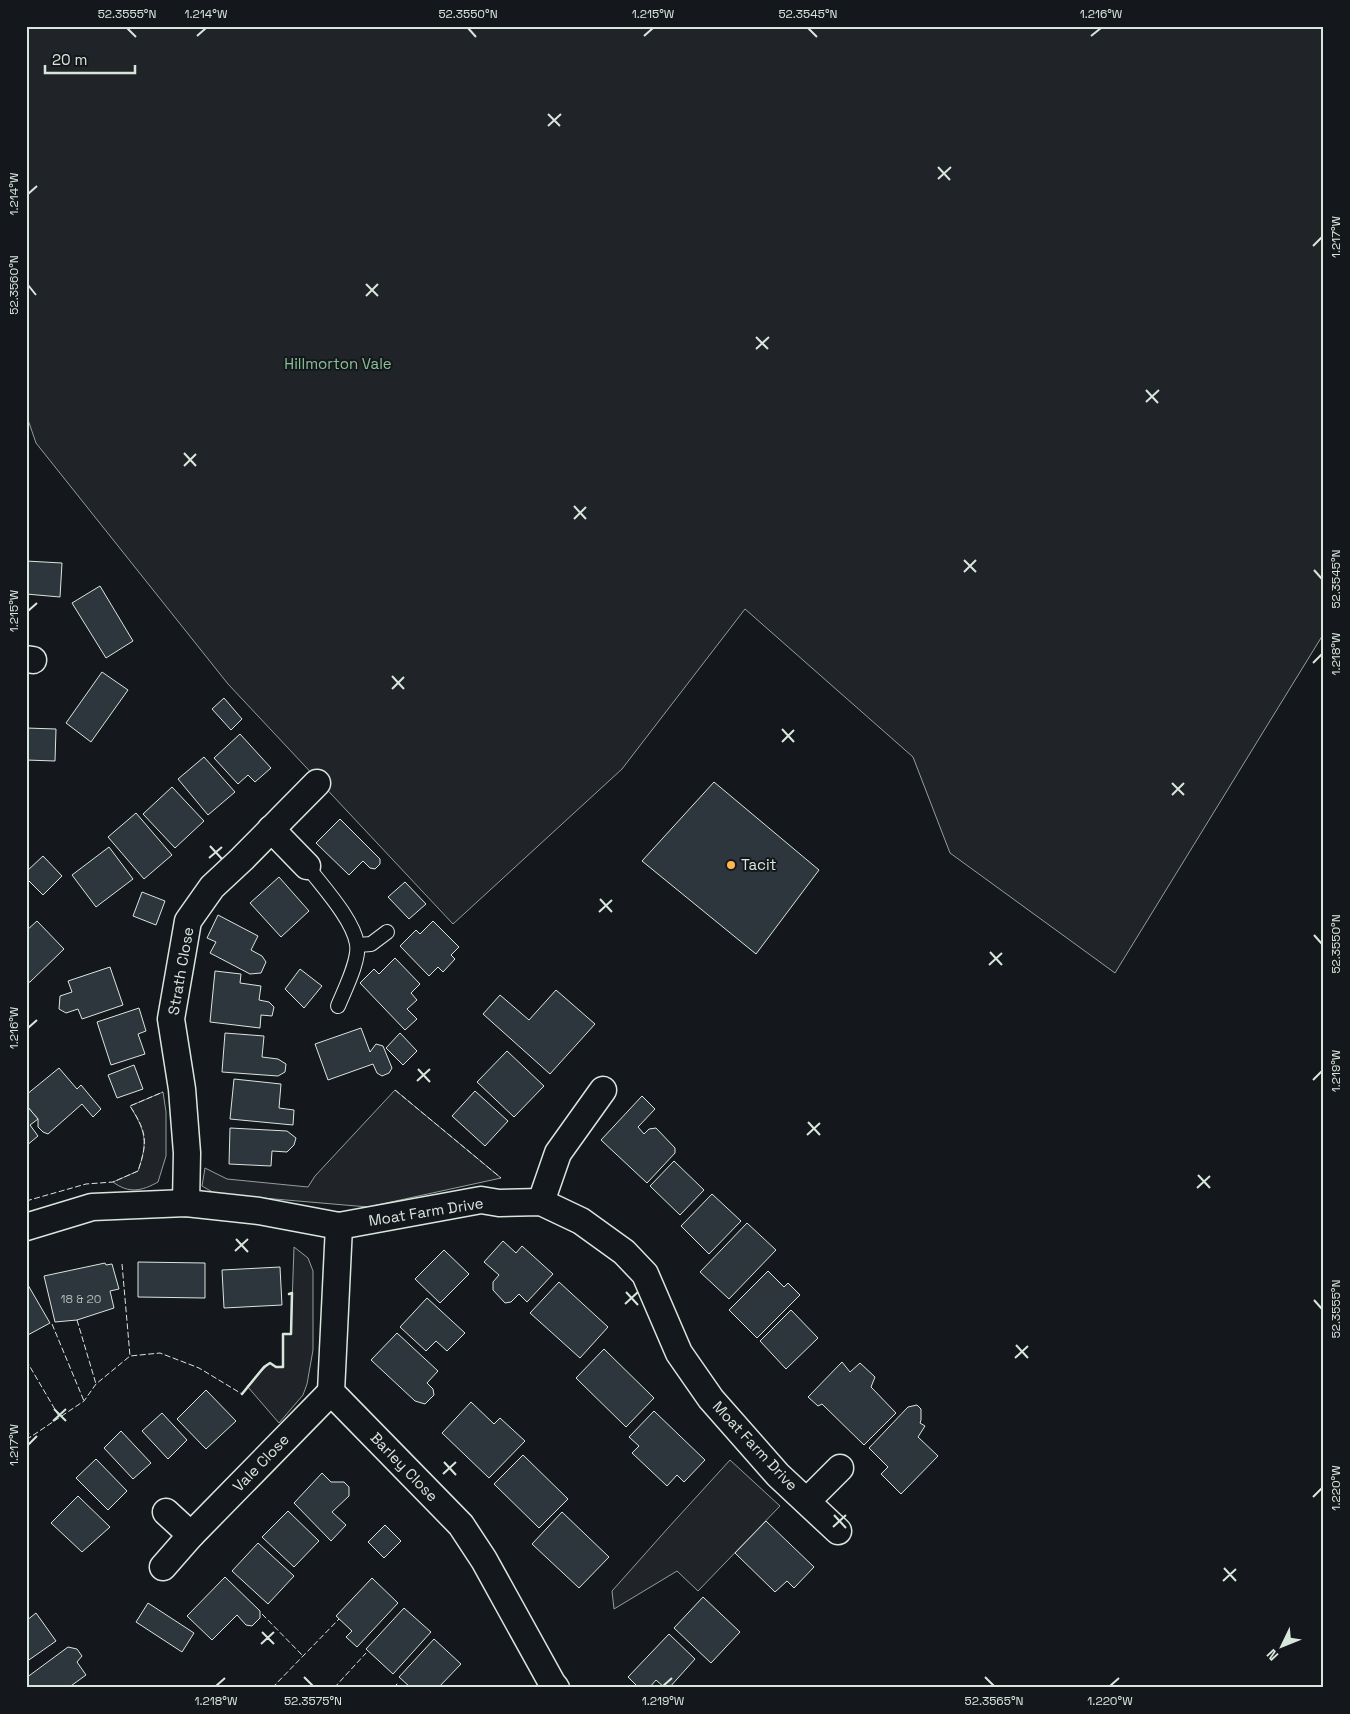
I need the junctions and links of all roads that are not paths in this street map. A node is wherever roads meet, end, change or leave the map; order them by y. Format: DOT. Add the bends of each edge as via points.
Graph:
graph roads {
  1 [pos="317,783"];
  2 [pos="271,829"];
  3 [pos="307,866"];
  4 [pos="387,932"];
  5 [pos="358,945"];
  6 [pos="338,1006"];
  7 [pos="602,1090"];
  8 [pos="540,1202"];
  9 [pos="186,1204"];
  10 [pos="339,1226"];
  11 [pos="26,1227"];
  12 [pos="331,1392"];
  13 [pos="840,1468"];
  14 [pos="807,1500"];
  15 [pos="166,1512"];
  16 [pos="838,1531"];
  17 [pos="191,1535"];
  18 [pos="163,1567"];
  19 [pos="556,1688"];
  1 -- 2 [label="street, Strath Close"];
  2 -- 3 [label="street"];
  2 -- 9 [label="street, Strath Close" via="212,887 188,922 171,1019 182,1089 187,1154"];
  3 -- 5 [label="lane" via="341,910"];
  4 -- 5 [label="lane" via="371,944"];
  5 -- 6 [label="lane"];
  7 -- 8 [label="street" via="558,1153"];
  8 -- 10 [label="street, Moat Farm Drive" via="481,1200"];
  8 -- 14 [label="street, Moat Farm Drive" via="581,1221 624,1252 645,1274 679,1353 711,1399 778,1475"];
  9 -- 10 [label="street, Moat Farm Drive" via="259,1211"];
  9 -- 11 [label="street, Moat Farm Drive" via="92,1207"];
  10 -- 12 [label="street"];
  12 -- 17 [label="street, Vale Close"];
  12 -- 19 [label="street, Barley Close" via="461,1525"];
  13 -- 14 [label="street, Moat Farm Drive"];
  14 -- 16 [label="street, Moat Farm Drive"];
  15 -- 17 [label="street"];
  17 -- 18 [label="street, Vale Close"];
}
